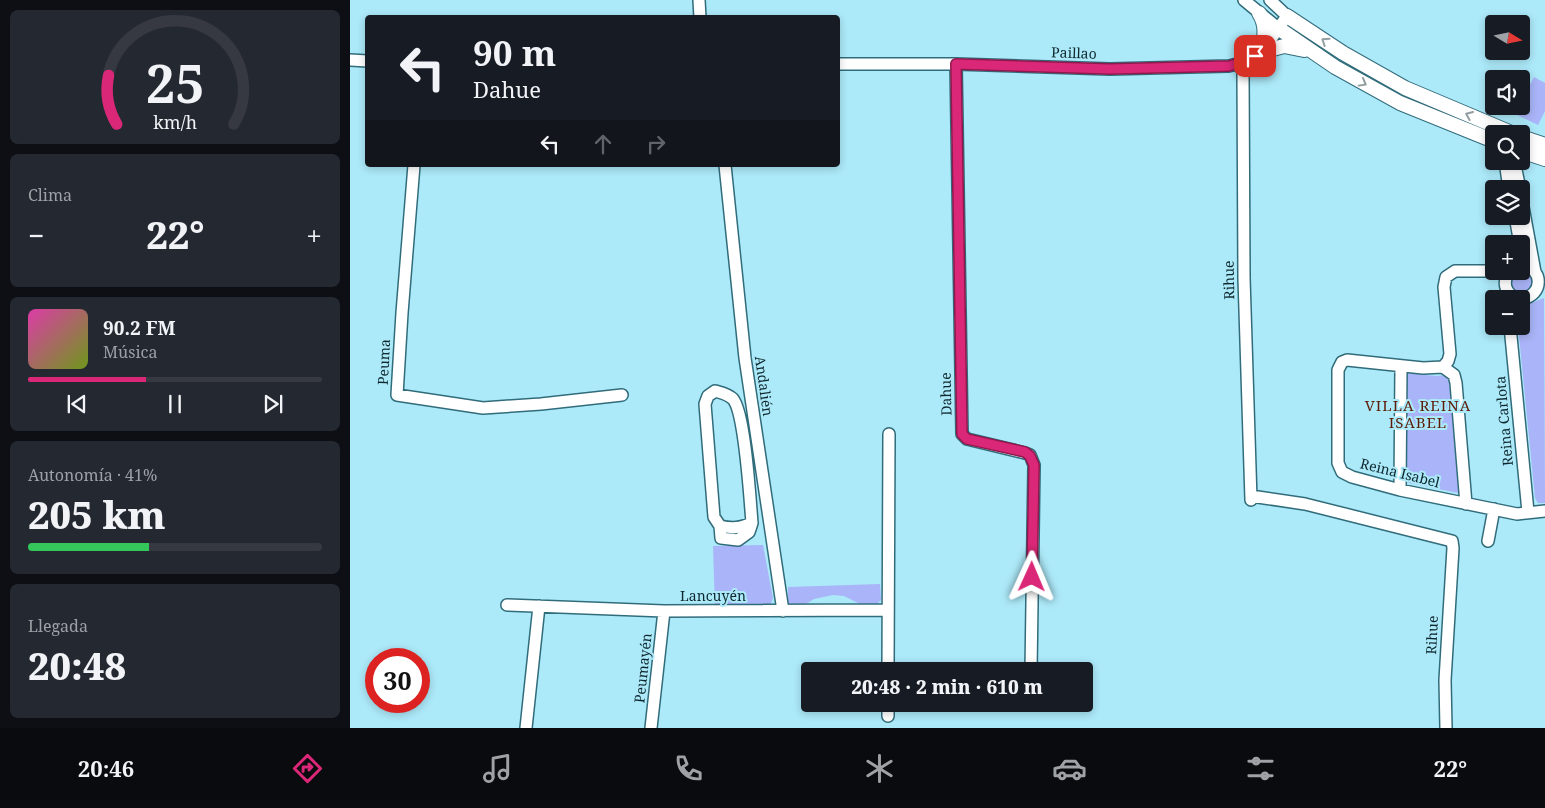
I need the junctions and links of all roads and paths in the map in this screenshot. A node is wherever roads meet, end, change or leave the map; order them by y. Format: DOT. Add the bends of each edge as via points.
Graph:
graph roads {
  1 [pos="699,0"];
  2 [pos="1244,0"];
  3 [pos="1270,0"];
  4 [pos="1259,13"];
  5 [pos="700,15"];
  6 [pos="1287,16"];
  7 [pos="1278,28"];
  8 [pos="1261,52"];
  9 [pos="1312,52"];
  10 [pos="350,60"];
  11 [pos="365,61"];
  12 [pos="840,64"];
  13 [pos="956,64"];
  14 [pos="1238,64"];
  15 [pos="1487,125"];
  16 [pos="1485,136"];
  17 [pos="1530,142"];
  18 [pos="1545,145"];
  19 [pos="1530,148"];
  20 [pos="1545,160"];
  21 [pos="414,167"];
  22 [pos="725,167"];
  23 [pos="1526,225"];
  24 [pos="1530,268"];
  25 [pos="1485,270"];
  26 [pos="1535,272"];
  27 [pos="1530,296"];
  28 [pos="1511,335"];
  29 [pos="1401,366"];
  30 [pos="1443,367"];
  31 [pos="750,394"];
  32 [pos="622,395"];
  33 [pos="729,396"];
  34 [pos="889,434"];
  35 [pos="1400,490"];
  36 [pos="1466,504"];
  37 [pos="1494,509"];
  38 [pos="1545,511"];
  39 [pos="1528,512"];
  40 [pos="1488,541"];
  41 [pos="507,605"];
  42 [pos="539,606"];
  43 [pos="888,610"];
  44 [pos="664,611"];
  45 [pos="783,611"];
  46 [pos="888,662"];
  47 [pos="1031,662"];
  48 [pos="526,728"];
  49 [pos="651,728"];
  50 [pos="1446,728"];
  1 -- 5 [label="street"];
  2 -- 4 [label="street"];
  3 -- 6 [label="street"];
  4 -- 7 [label="street"];
  4 -- 8 [label="street" via="1265,32"];
  6 -- 7 [label="street, Paillao"];
  15 -- 6 [label="street, one-way" via="1405,88"];
  7 -- 8 [label="street, Paillao"];
  7 -- 9 [label="street"];
  8 -- 9 [label="street" via="1284,46"];
  8 -- 14 [label="street, Paillao"];
  9 -- 16 [label="street, one-way" via="1400,103"];
  10 -- 11 [label="street"];
  12 -- 13 [label="street, Paillao"];
  13 -- 14 [label="street, Paillao" via="1110,69"];
  13 -- 47 [label="street, Dahue" via="962,434 967,439 1025,452 1034,465"];
  14 -- 50 [label="street, Rihue" via="1242,71 1251,498 1305,504 1452,541 1445,680"];
  17 -- 18 [label="street"];
  19 -- 20 [label="street"];
  21 -- 32 [label="street, Peuma" via="397,395 482,408"];
  22 -- 31 [label="street, Andalién"];
  23 -- 26 [label="street"];
  24 -- 26 [label="street"];
  25 -- 30 [label="street" via="1455,271 1446,277 1444,287 1450,354"];
  26 -- 27 [label="street" via="1538,282"];
  28 -- 39 [label="street, Reina Carlota"];
  29 -- 30 [label="street, Reina Isabel"];
  29 -- 35 [label="street"];
  29 -- 35 [label="street, Reina Isabel" via="1347,360 1338,370 1340,470 1352,477"];
  30 -- 36 [label="street" via="1454,375 1456,383"];
  31 -- 33 [label="street"];
  31 -- 45 [label="street, Andalién"];
  33 -- 33 [label="street" via="715,391 705,404 714,517 720,526 721,538 738,540 749,532 752,523 741,419 734,400"];
  34 -- 43 [label="street"];
  35 -- 36 [label="street, Reina Isabel"];
  36 -- 37 [label="street, Reina Isabel"];
  37 -- 39 [label="street, Reina Isabel" via="1517,514"];
  37 -- 40 [label="street"];
  38 -- 39 [label="street, Reina Isabel"];
  41 -- 42 [label="street, Lancuyén"];
  42 -- 44 [label="street, Lancuyén"];
  42 -- 48 [label="street"];
  43 -- 45 [label="street, Lancuyén"];
  43 -- 46 [label="street"];
  44 -- 45 [label="street, Lancuyén"];
  44 -- 49 [label="street, Peumayén"];
}
